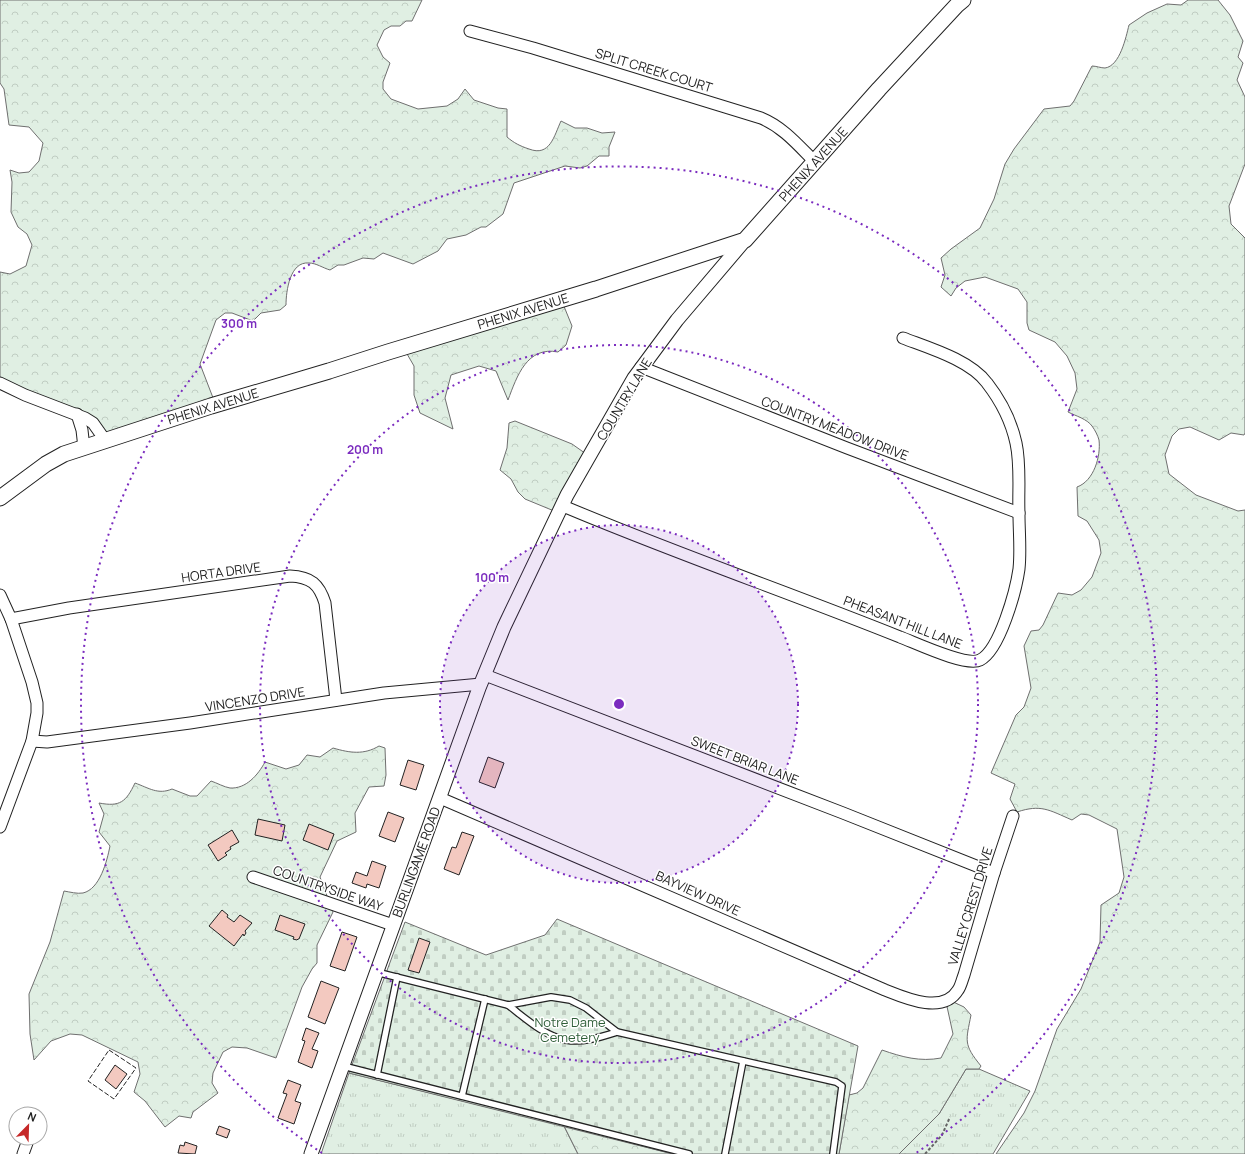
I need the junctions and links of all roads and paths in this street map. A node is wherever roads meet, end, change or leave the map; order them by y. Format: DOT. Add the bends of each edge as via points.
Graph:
graph roads {
  1 [pos="963,0"];
  2 [pos="470,31"];
  3 [pos="815,162"];
  4 [pos="745,240"];
  5 [pos="903,338"];
  6 [pos="641,367"];
  7 [pos="0,383"];
  8 [pos="77,414"];
  9 [pos="104,440"];
  10 [pos="84,448"];
  11 [pos="1,496"];
  12 [pos="563,506"];
  13 [pos="1019,513"];
  14 [pos="529,574"];
  15 [pos="0,595"];
  16 [pos="12,619"];
  17 [pos="483,679"];
  18 [pos="336,700"];
  19 [pos="32,742"];
  20 [pos="440,798"];
  21 [pos="1013,816"];
  22 [pos="0,827"];
  23 [pos="994,873"];
  24 [pos="253,877"];
  25 [pos="394,926"];
  26 [pos="376,972"];
  27 [pos="396,977"];
  28 [pos="485,999"];
  29 [pos="947,1000"];
  30 [pos="508,1005"];
  31 [pos="618,1032"];
  32 [pos="743,1061"];
  33 [pos="343,1066"];
  34 [pos="377,1075"];
  35 [pos="462,1096"];
  36 [pos="950,1117"];
  37 [pos="311,1154"];
  38 [pos="689,1154"];
  39 [pos="725,1154"];
  40 [pos="833,1154"];
  41 [pos="925,1154"];
  1 -- 3 [label="main road, PHENIX AVENUE"];
  2 -- 3 [label="street, SPLIT CREEK COURT" via="761,118 784,131"];
  3 -- 4 [label="main road, PHENIX AVENUE"];
  4 -- 6 [label="street, COUNTRY LANE"];
  4 -- 9 [label="main road, PHENIX AVENUE" via="596,289"];
  5 -- 13 [label="street, PHEASANT HILL LANE" via="970,366 995,394 1012,427 1016,445"];
  6 -- 12 [label="street, COUNTRY LANE"];
  6 -- 13 [label="street, COUNTRY MEADOW DRIVE" via="832,443"];
  7 -- 8 [label="street"];
  8 -- 9 [label="street" via="93,423"];
  8 -- 10 [label="street"];
  9 -- 10 [label="main road, PHENIX AVENUE"];
  10 -- 11 [label="main road, PHENIX AVENUE" via="64,454 46,464"];
  12 -- 13 [label="street, PHEASANT HILL LANE" via="948,656 969,661 979,660 991,650 1004,623 1019,568"];
  12 -- 14 [label="street, COUNTRY LANE"];
  14 -- 17 [label="street, BURLINGAME ROAD"];
  15 -- 16 [label="street"];
  16 -- 18 [label="street, HORTA DRIVE" via="69,608 290,576 301,577 313,582 324,599"];
  16 -- 19 [label="street" via="36,703 36,724"];
  17 -- 18 [label="street, VINCENZO DRIVE"];
  17 -- 20 [label="street, BURLINGAME ROAD"];
  17 -- 23 [label="street, SWEET BRIAR LANE" via="843,812"];
  18 -- 19 [label="street, VINCENZO DRIVE" via="182,724"];
  19 -- 22 [label="street"];
  20 -- 25 [label="street, BURLINGAME ROAD"];
  20 -- 29 [label="street, BAYVIEW DRIVE" via="907,999 925,1003"];
  21 -- 23 [label="street, VALLEY CREST DRIVE"];
  23 -- 29 [label="street, VALLEY CREST DRIVE" via="964,975 958,990"];
  24 -- 25 [label="street, COUNTRYSIDE WAY"];
  25 -- 26 [label="street, BURLINGAME ROAD"];
  26 -- 27 [label="lane"];
  26 -- 33 [label="street, BURLINGAME ROAD"];
  27 -- 28 [label="lane"];
  27 -- 34 [label="lane"];
  28 -- 30 [label="lane"];
  28 -- 35 [label="lane"];
  30 -- 31 [label="lane" via="551,997 570,1000 586,1008"];
  30 -- 31 [label="lane" via="549,1034 565,1040 586,1040"];
  31 -- 32 [label="lane"];
  32 -- 39 [label="lane"];
  32 -- 40 [label="lane" via="836,1082 842,1086"];
  33 -- 34 [label="lane"];
  33 -- 37 [label="street, BURLINGAME ROAD"];
  34 -- 35 [label="lane"];
  35 -- 38 [label="lane"];
  36 -- 41 [label="path" via="942,1135"];
}
